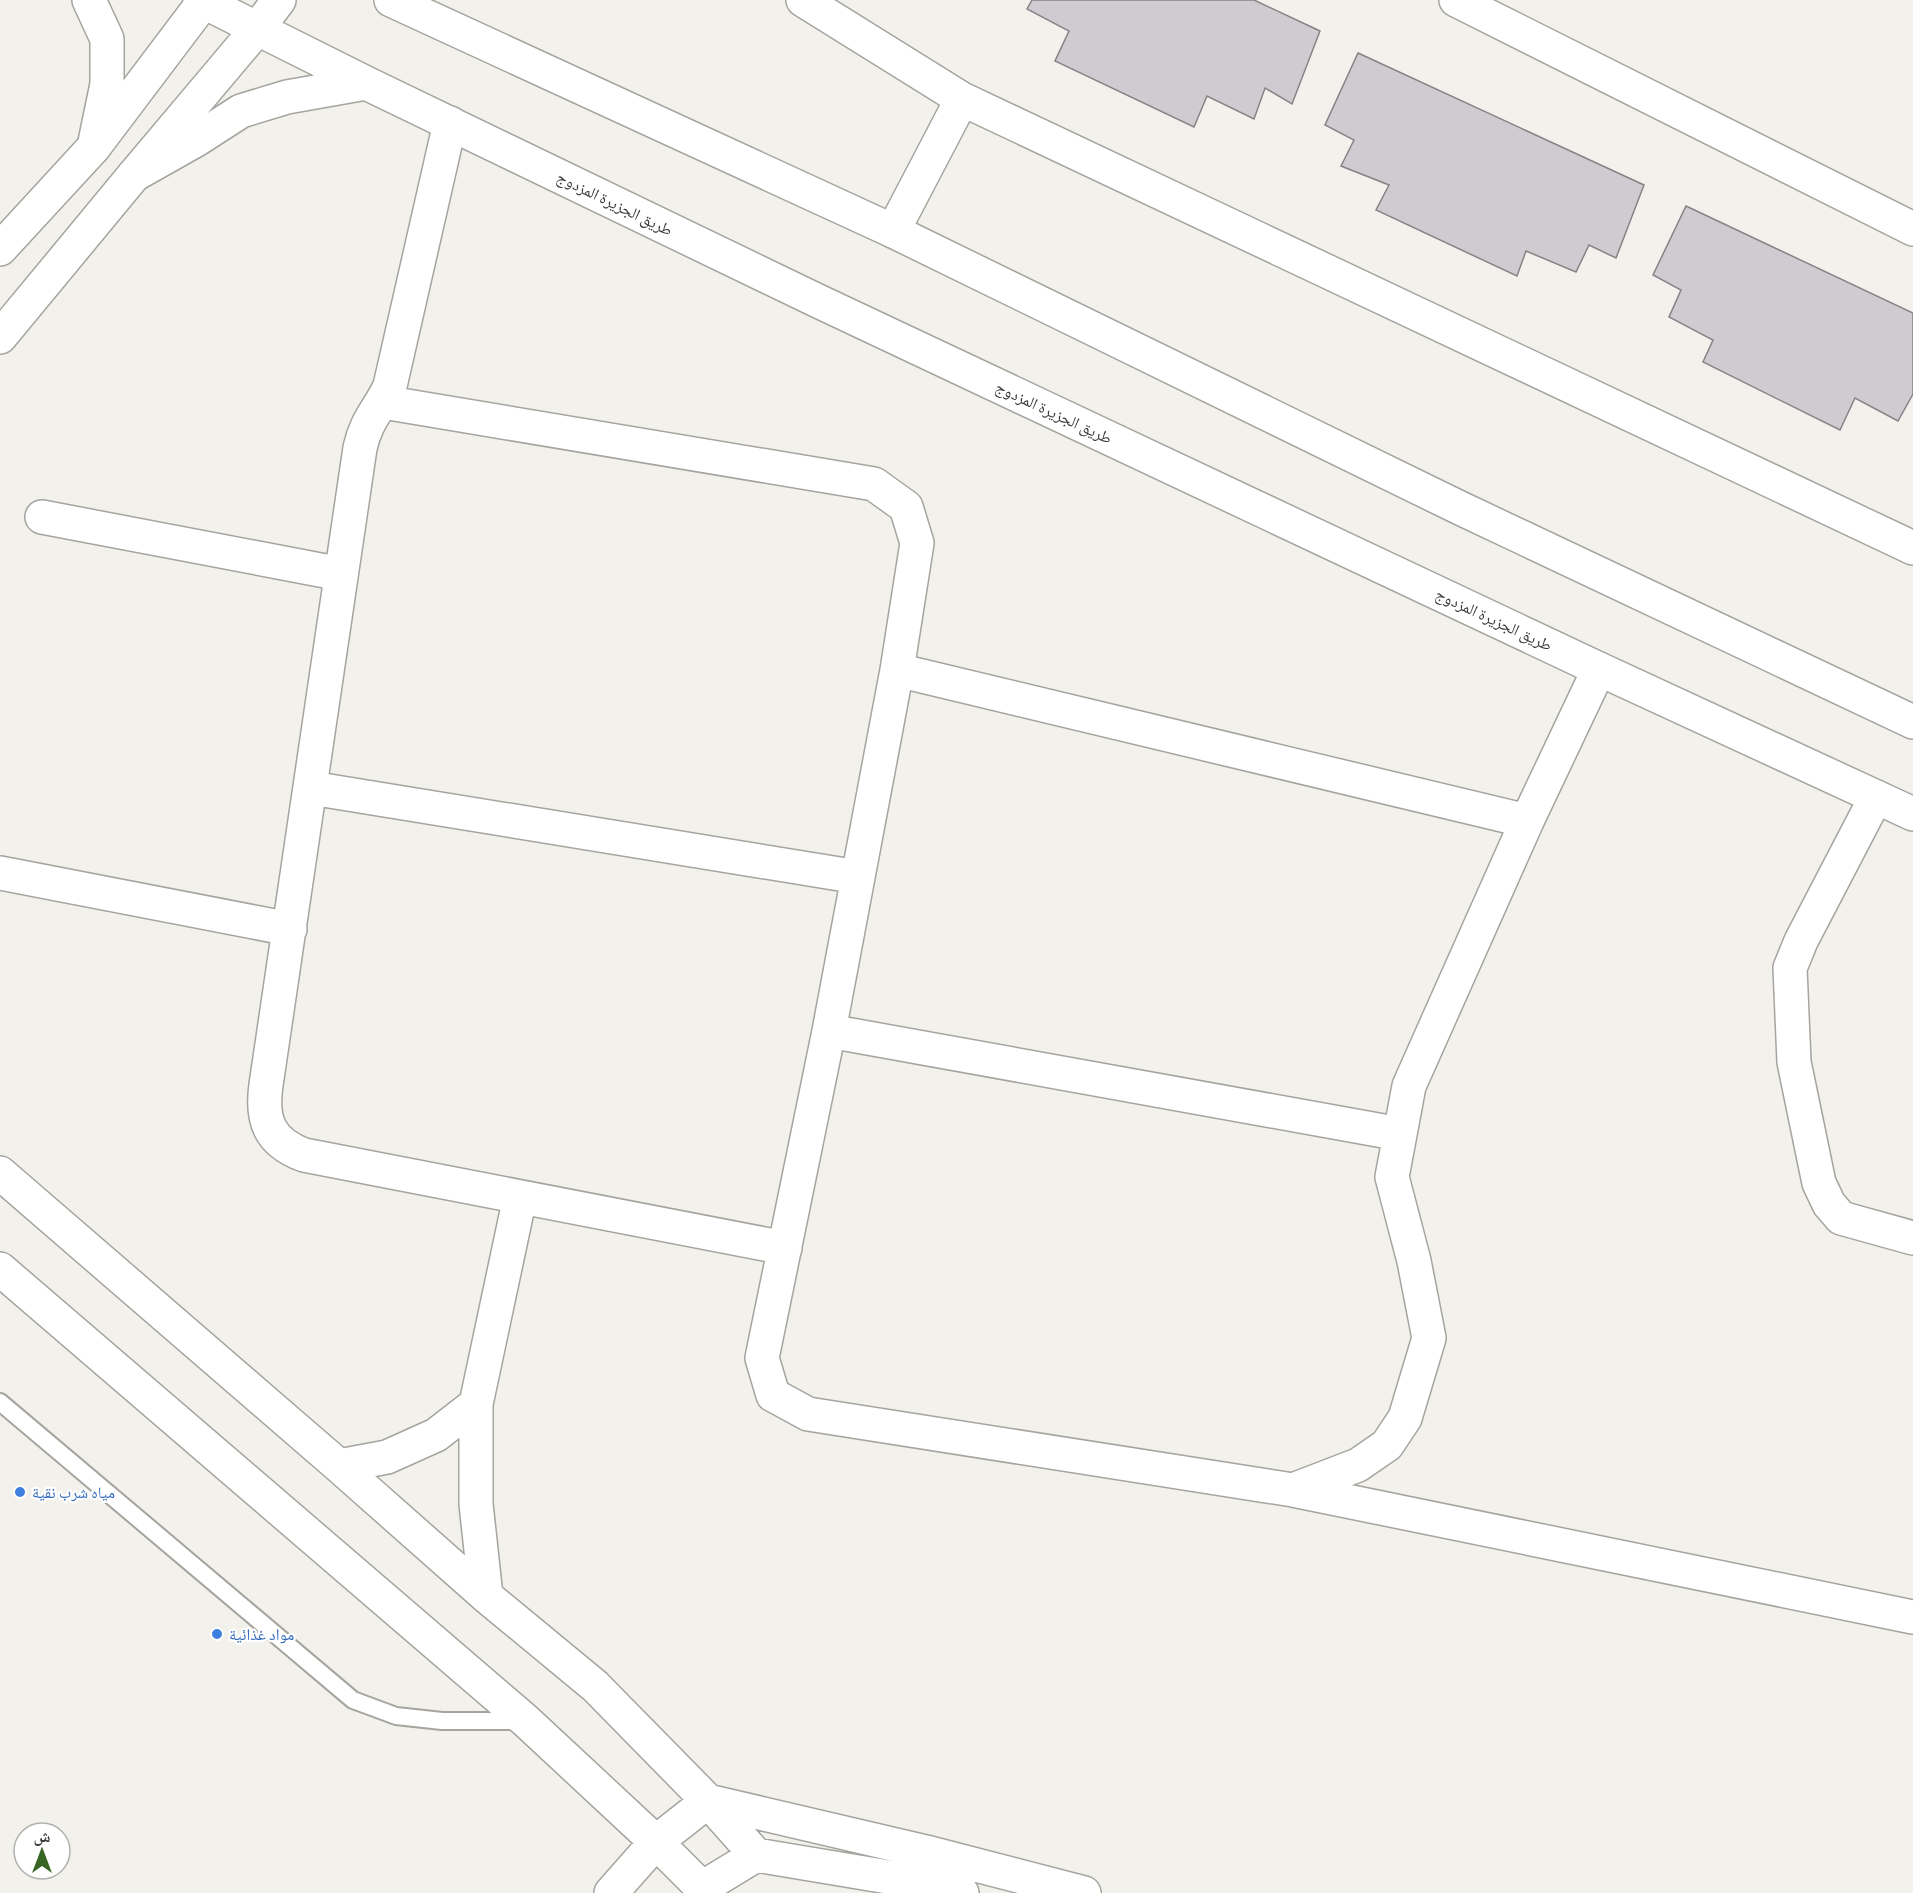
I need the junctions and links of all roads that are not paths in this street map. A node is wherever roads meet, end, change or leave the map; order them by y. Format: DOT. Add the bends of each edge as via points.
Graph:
graph roads {
  1 [pos="89,0"];
  2 [pos="279,0"];
  3 [pos="391,0"];
  4 [pos="803,0"];
  5 [pos="1456,0"];
  6 [pos="203,1"];
  7 [pos="257,29"];
  8 [pos="366,83"];
  9 [pos="962,99"];
  10 [pos="450,123"];
  11 [pos="94,147"];
  12 [pos="134,175"];
  13 [pos="1913,229"];
  14 [pos="893,231"];
  15 [pos="0,249"];
  16 [pos="0,337"];
  17 [pos="383,402"];
  18 [pos="42,518"];
  19 [pos="1913,549"];
  20 [pos="341,574"];
  21 [pos="1599,669"];
  22 [pos="897,670"];
  23 [pos="1913,722"];
  24 [pos="311,788"];
  25 [pos="1876,797"];
  26 [pos="1913,814"];
  27 [pos="1527,821"];
  28 [pos="0,873"];
  29 [pos="858,877"];
  30 [pos="290,929"];
  31 [pos="829,1031"];
  32 [pos="1400,1134"];
  33 [pos="0,1173"];
  34 [pos="520,1197"];
  35 [pos="1913,1238"];
  36 [pos="785,1248"];
  37 [pos="0,1269"];
  38 [pos="0,1402"];
  39 [pos="476,1404"];
  40 [pos="339,1466"];
  41 [pos="1293,1490"];
  42 [pos="486,1596"];
  43 [pos="1913,1617"];
  44 [pos="526,1721"];
  45 [pos="708,1801"];
  46 [pos="656,1842"];
  47 [pos="756,1856"];
  48 [pos="700,1890"];
  49 [pos="611,1893"];
  50 [pos="962,1893"];
  51 [pos="1084,1893"];
  1 -- 11 [label="street" via="107,39 107,84"];
  2 -- 7 [label="street"];
  3 -- 14 [label="street"];
  4 -- 9 [label="street"];
  5 -- 13 [label="street"];
  6 -- 7 [label="street, طريق الجزيرة المزدوج"];
  6 -- 11 [label="street"];
  7 -- 8 [label="street, طريق الجزيرة المزدوج"];
  7 -- 12 [label="street"];
  8 -- 10 [label="street, طريق الجزيرة المزدوج"];
  8 -- 12 [label="street" via="286,97 241,111"];
  9 -- 14 [label="street"];
  9 -- 19 [label="street"];
  10 -- 17 [label="street" via="390,386"];
  10 -- 21 [label="street, طريق الجزيرة المزدوج"];
  11 -- 15 [label="street"];
  12 -- 16 [label="street"];
  14 -- 23 [label="street" via="1460,508"];
  17 -- 20 [label="street" via="364,431"];
  17 -- 22 [label="street" via="874,484 906,507 917,543"];
  18 -- 20 [label="street"];
  20 -- 24 [label="street"];
  21 -- 25 [label="street, طريق الجزيرة المزدوج"];
  21 -- 27 [label="street"];
  22 -- 27 [label="street"];
  22 -- 29 [label="street"];
  24 -- 29 [label="street"];
  24 -- 30 [label="street"];
  25 -- 26 [label="street, طريق الجزيرة المزدوج"];
  25 -- 35 [label="street" via="1790,968 1794,1062 1819,1182 1829,1204 1841,1218"];
  27 -- 32 [label="street" via="1409,1086"];
  28 -- 30 [label="street"];
  29 -- 31 [label="street"];
  30 -- 34 [label="street" via="264,1101 265,1117 280,1143 304,1155"];
  31 -- 32 [label="street"];
  31 -- 36 [label="street"];
  32 -- 41 [label="street" via="1392,1177 1429,1338 1405,1418 1387,1445 1368,1458"];
  33 -- 40 [label="street"];
  34 -- 36 [label="street"];
  34 -- 39 [label="street"];
  36 -- 41 [label="street" via="762,1358 773,1395 808,1414"];
  37 -- 44 [label="street"];
  38 -- 44 [label="lane" via="353,1700 396,1716 442,1721"];
  39 -- 40 [label="street" via="436,1436 387,1457"];
  39 -- 42 [label="street" via="476,1504"];
  40 -- 42 [label="street"];
  41 -- 43 [label="street"];
  42 -- 45 [label="street" via="595,1686"];
  44 -- 46 [label="street"];
  45 -- 46 [label="street"];
  45 -- 47 [label="street"];
  45 -- 51 [label="street"];
  46 -- 48 [label="street"];
  46 -- 49 [label="street"];
  47 -- 48 [label="street"];
  47 -- 50 [label="street" via="924,1883"];
}
